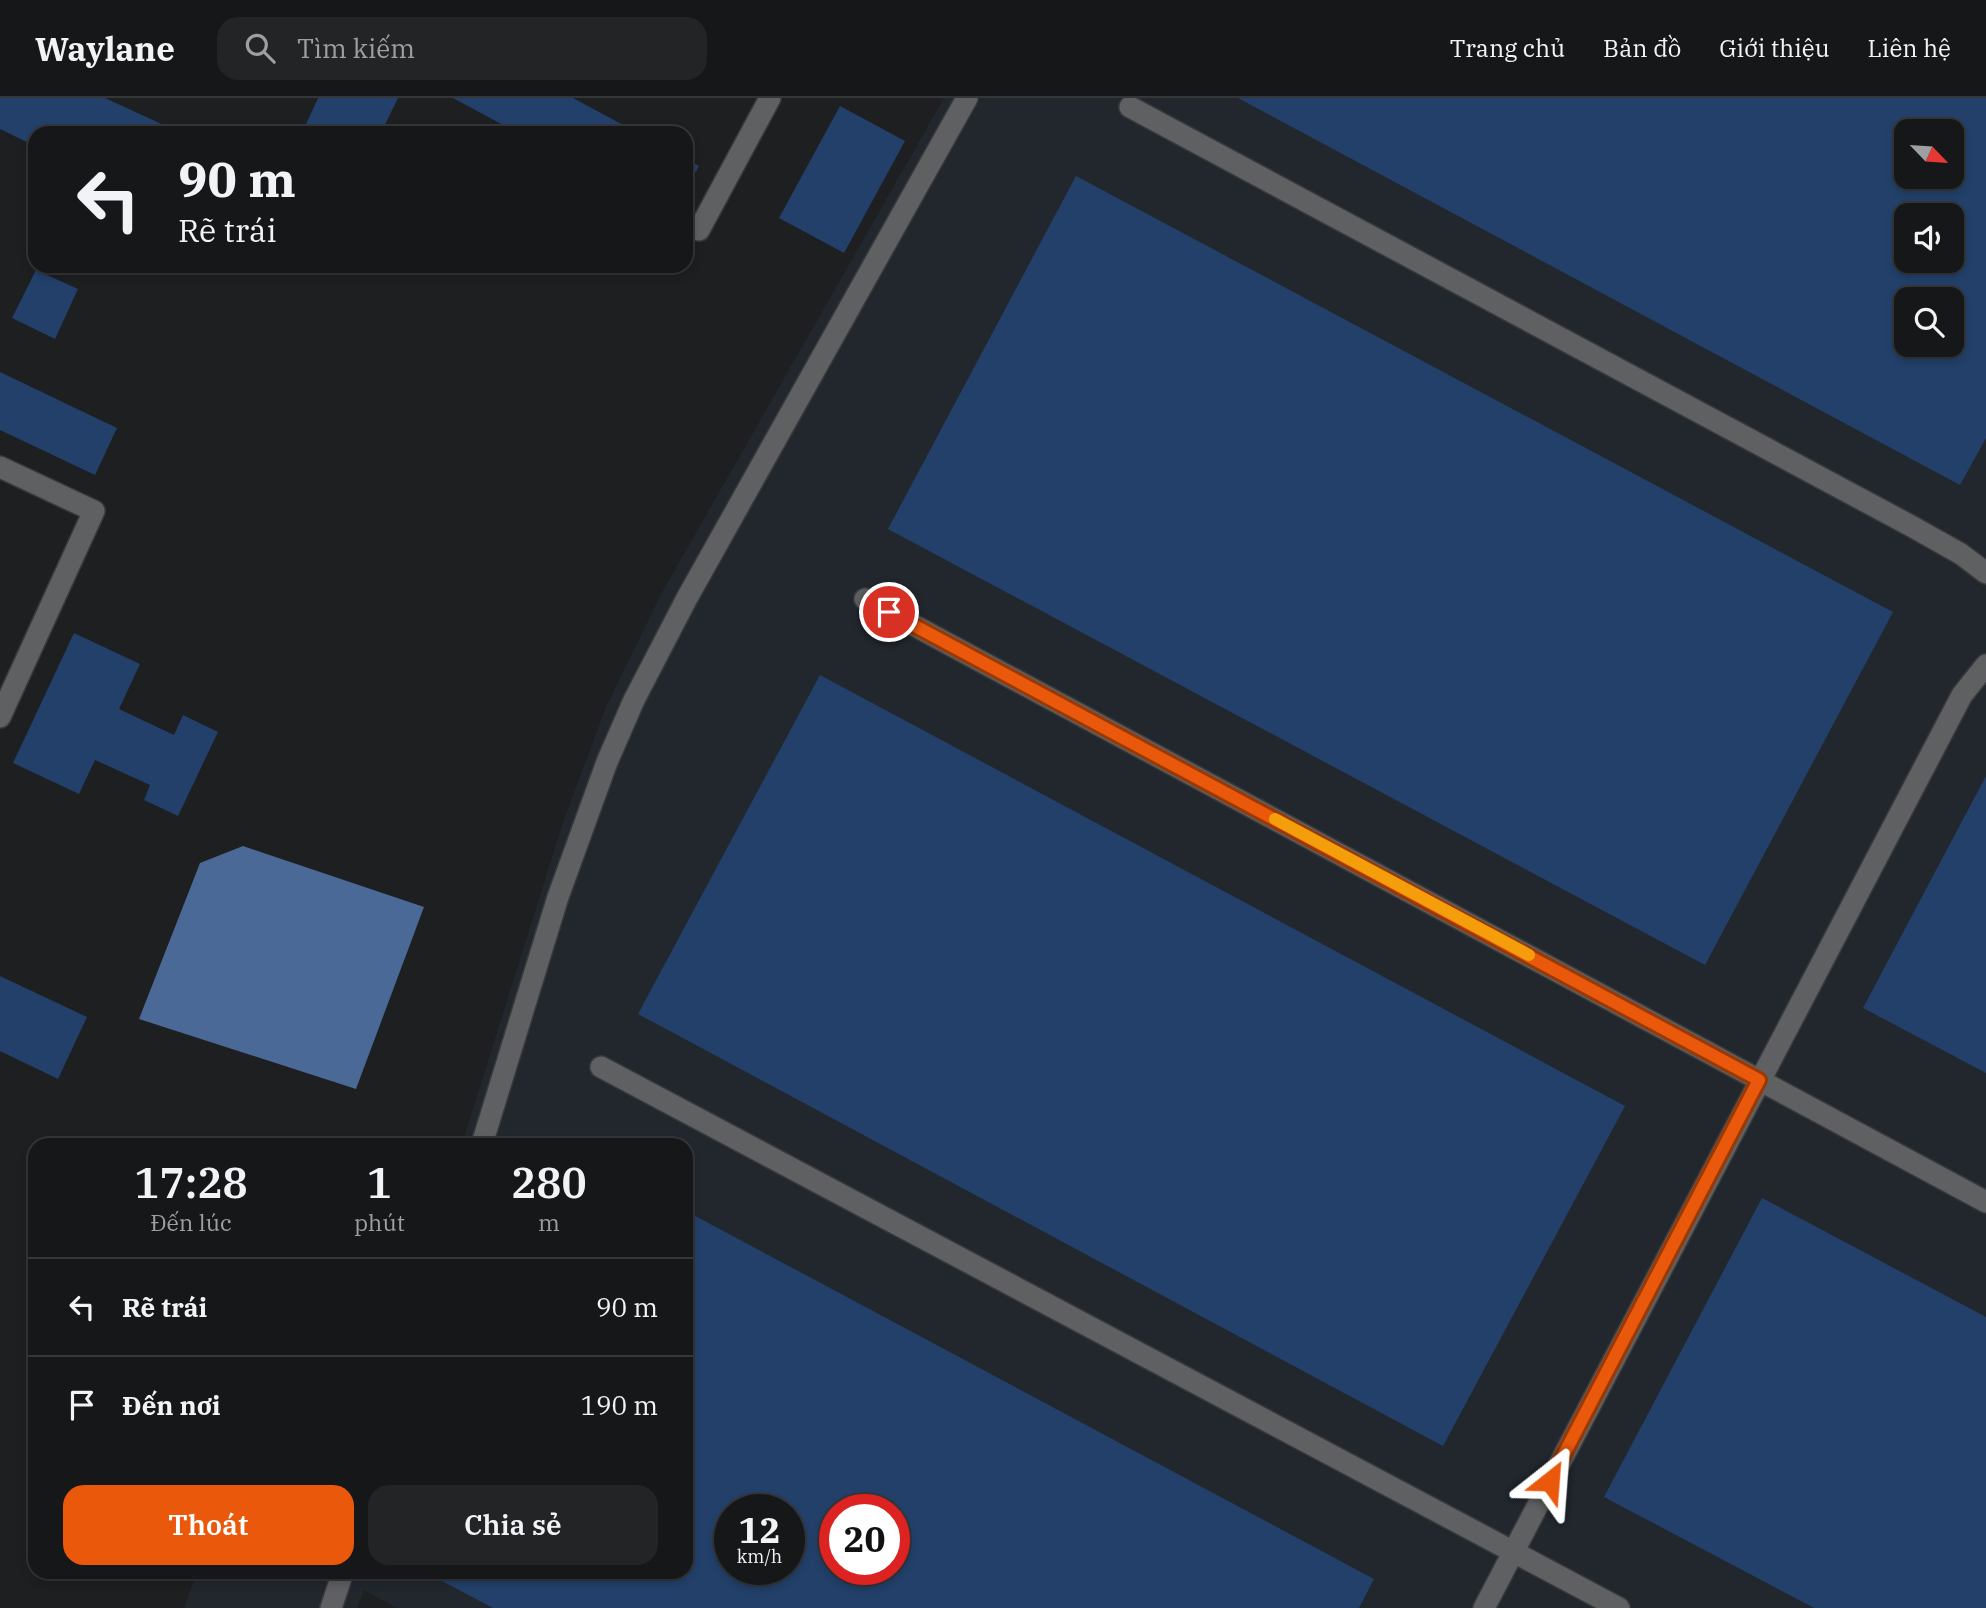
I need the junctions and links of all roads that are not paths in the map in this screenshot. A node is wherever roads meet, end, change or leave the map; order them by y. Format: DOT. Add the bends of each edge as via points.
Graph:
graph roads {
  1 [pos="967,98"];
  2 [pos="762,101"];
  3 [pos="1130,107"];
  4 [pos="699,230"];
  5 [pos="0,467"];
  6 [pos="1986,573"];
  7 [pos="865,599"];
  8 [pos="1986,665"];
  9 [pos="0,717"];
  10 [pos="601,1067"];
  11 [pos="1759,1080"];
  12 [pos="484,1138"];
  13 [pos="1986,1202"];
  14 [pos="1513,1552"];
  15 [pos="341,1579"];
  16 [pos="331,1608"];
  17 [pos="1484,1608"];
  18 [pos="1619,1608"];
  1 -- 12 [label="lane" via="634,700 558,897"];
  2 -- 4 [label="lane"];
  3 -- 6 [label="lane" via="1913,527"];
  5 -- 9 [label="lane" via="94,511"];
  7 -- 11 [label="lane"];
  8 -- 11 [label="lane" via="1962,695"];
  10 -- 14 [label="lane"];
  11 -- 13 [label="lane"];
  11 -- 14 [label="lane"];
  14 -- 17 [label="lane"];
  14 -- 18 [label="lane"];
  15 -- 16 [label="lane"];
}
